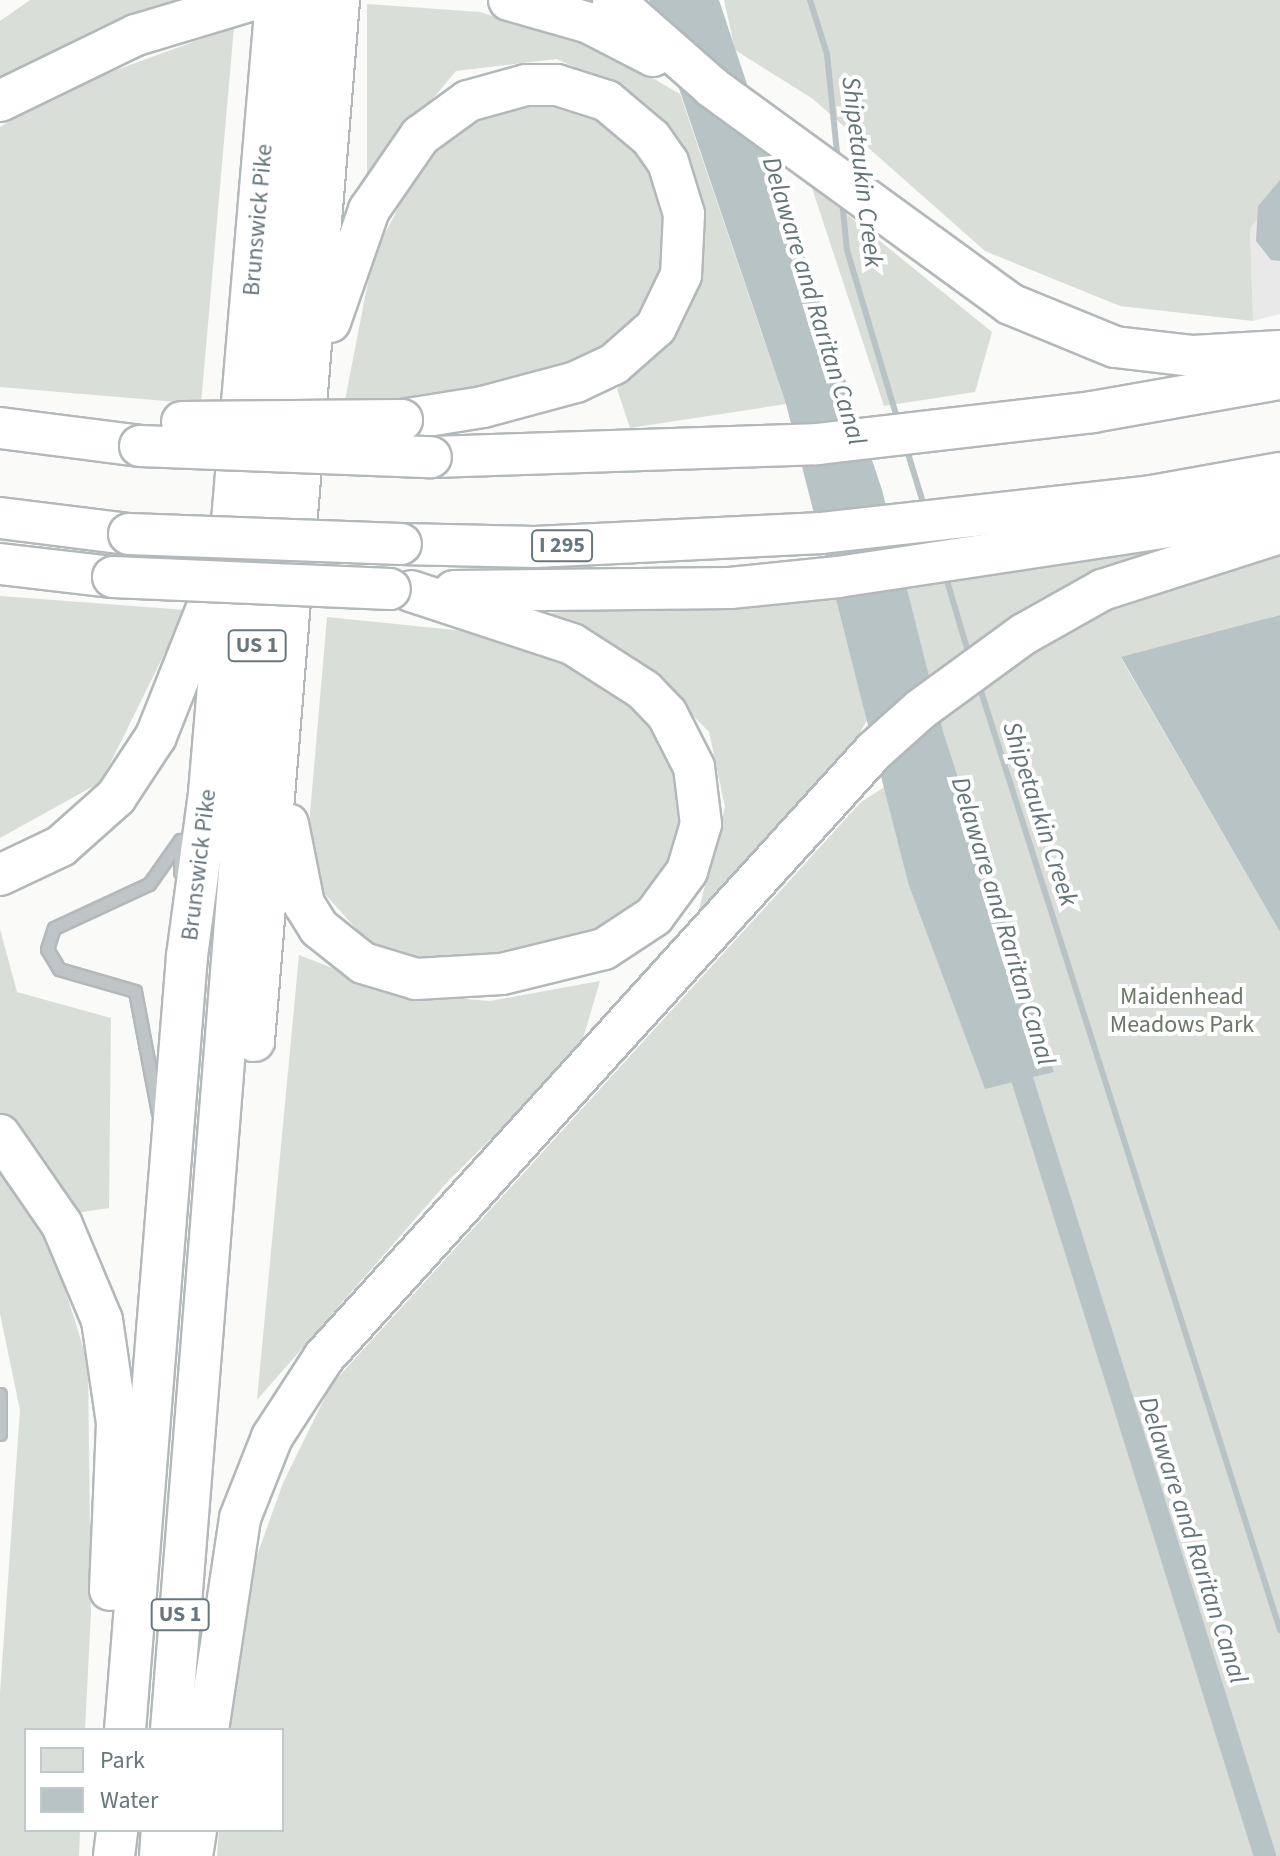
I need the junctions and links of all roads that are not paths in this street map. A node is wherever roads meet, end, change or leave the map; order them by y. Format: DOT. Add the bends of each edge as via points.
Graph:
graph roads {
  1 [pos="253,0"];
  2 [pos="276,0"];
  3 [pos="308,0"];
  4 [pos="339,0"];
  5 [pos="509,0"];
  6 [pos="613,0"];
  7 [pos="713,88"];
  8 [pos="0,101"];
  9 [pos="1280,351"];
  10 [pos="1280,379"];
  11 [pos="309,387"];
  12 [pos="0,422"];
  13 [pos="0,428"];
  14 [pos="136,434"];
  15 [pos="1280,473"];
  16 [pos="1280,510"];
  17 [pos="0,518"];
  18 [pos="1026,530"];
  19 [pos="1280,533"];
  20 [pos="231,552"];
  21 [pos="0,564"];
  22 [pos="68,576"];
  23 [pos="0,578"];
  24 [pos="401,590"];
  25 [pos="280,740"];
  26 [pos="0,875"];
  27 [pos="183,1005"];
  28 [pos="0,1135"];
  29 [pos="170,1180"];
  30 [pos="208,1292"];
  31 [pos="0,1394"];
  32 [pos="0,1434"];
  33 [pos="101,1728"];
  34 [pos="125,1728"];
  35 [pos="171,1728"];
  36 [pos="208,1728"];
  37 [pos="94,1832"];
  38 [pos="117,1832"];
  39 [pos="162,1832"];
  40 [pos="196,1832"];
  41 [pos="92,1856"];
  42 [pos="114,1856"];
  43 [pos="160,1856"];
  44 [pos="192,1856"];
  1 -- 8 [label="highway" via="171,22 90,55"];
  2 -- 20 [label="highway, Brunswick Pike / US 1"];
  3 -- 30 [label="highway, Brunswick Pike / US 1"];
  4 -- 11 [label="highway"];
  5 -- 7 [label="highway" via="589,23"];
  6 -- 7 [label="highway"];
  7 -- 9 [label="highway" via="1010,304 1115,347 1193,356"];
  10 -- 14 [label="highway, bridge" via="997,425 699,452 431,457"];
  11 -- 14 [label="highway, bridge" via="369,210 396,168 442,117 495,91 541,85 584,91 631,117 668,162 684,214 681,275 656,327 614,364 576,382 483,407 402,420"];
  11 -- 25 [label="highway"];
  12 -- 14 [label="highway"];
  13 -- 14 [label="highway"];
  15 -- 18 [label="highway, I 295" via="1152,496"];
  16 -- 18 [label="highway"];
  17 -- 18 [label="highway, I 295, bridge" via="129,534 535,547"];
  18 -- 24 [label="highway" via="730,588"];
  19 -- 36 [label="highway" via="1146,572 1059,612 921,709 874,751 324,1357 272,1437 240,1518"];
  20 -- 26 [label="highway" via="142,762 89,825 26,867"];
  20 -- 27 [label="highway, Brunswick Pike / US 1"];
  21 -- 22 [label="highway"];
  22 -- 23 [label="highway"];
  22 -- 24 [label="highway, bridge"];
  24 -- 25 [label="highway" via="572,644 644,690 667,714 694,767 701,824 687,871 654,916 604,949 502,974 416,979 363,963 319,928 304,904 291,857"];
  25 -- 30 [label="highway" via="247,1103 230,1209"];
  27 -- 29 [label="highway, Brunswick Pike / US 1"];
  27 -- 29 [label="lane" via="180,840 149,884 54,928 47,949 59,969 135,991"];
  28 -- 33 [label="highway" via="62,1225 102,1320 111,1364 118,1478"];
  29 -- 34 [label="highway, Brunswick Pike / US 1"];
  30 -- 35 [label="highway, Brunswick Pike / US 1"];
  31 -- 32 [label="lane"];
  37 -- 41 [label="highway"];
  38 -- 42 [label="highway"];
  39 -- 43 [label="highway"];
  40 -- 44 [label="highway"];
}
